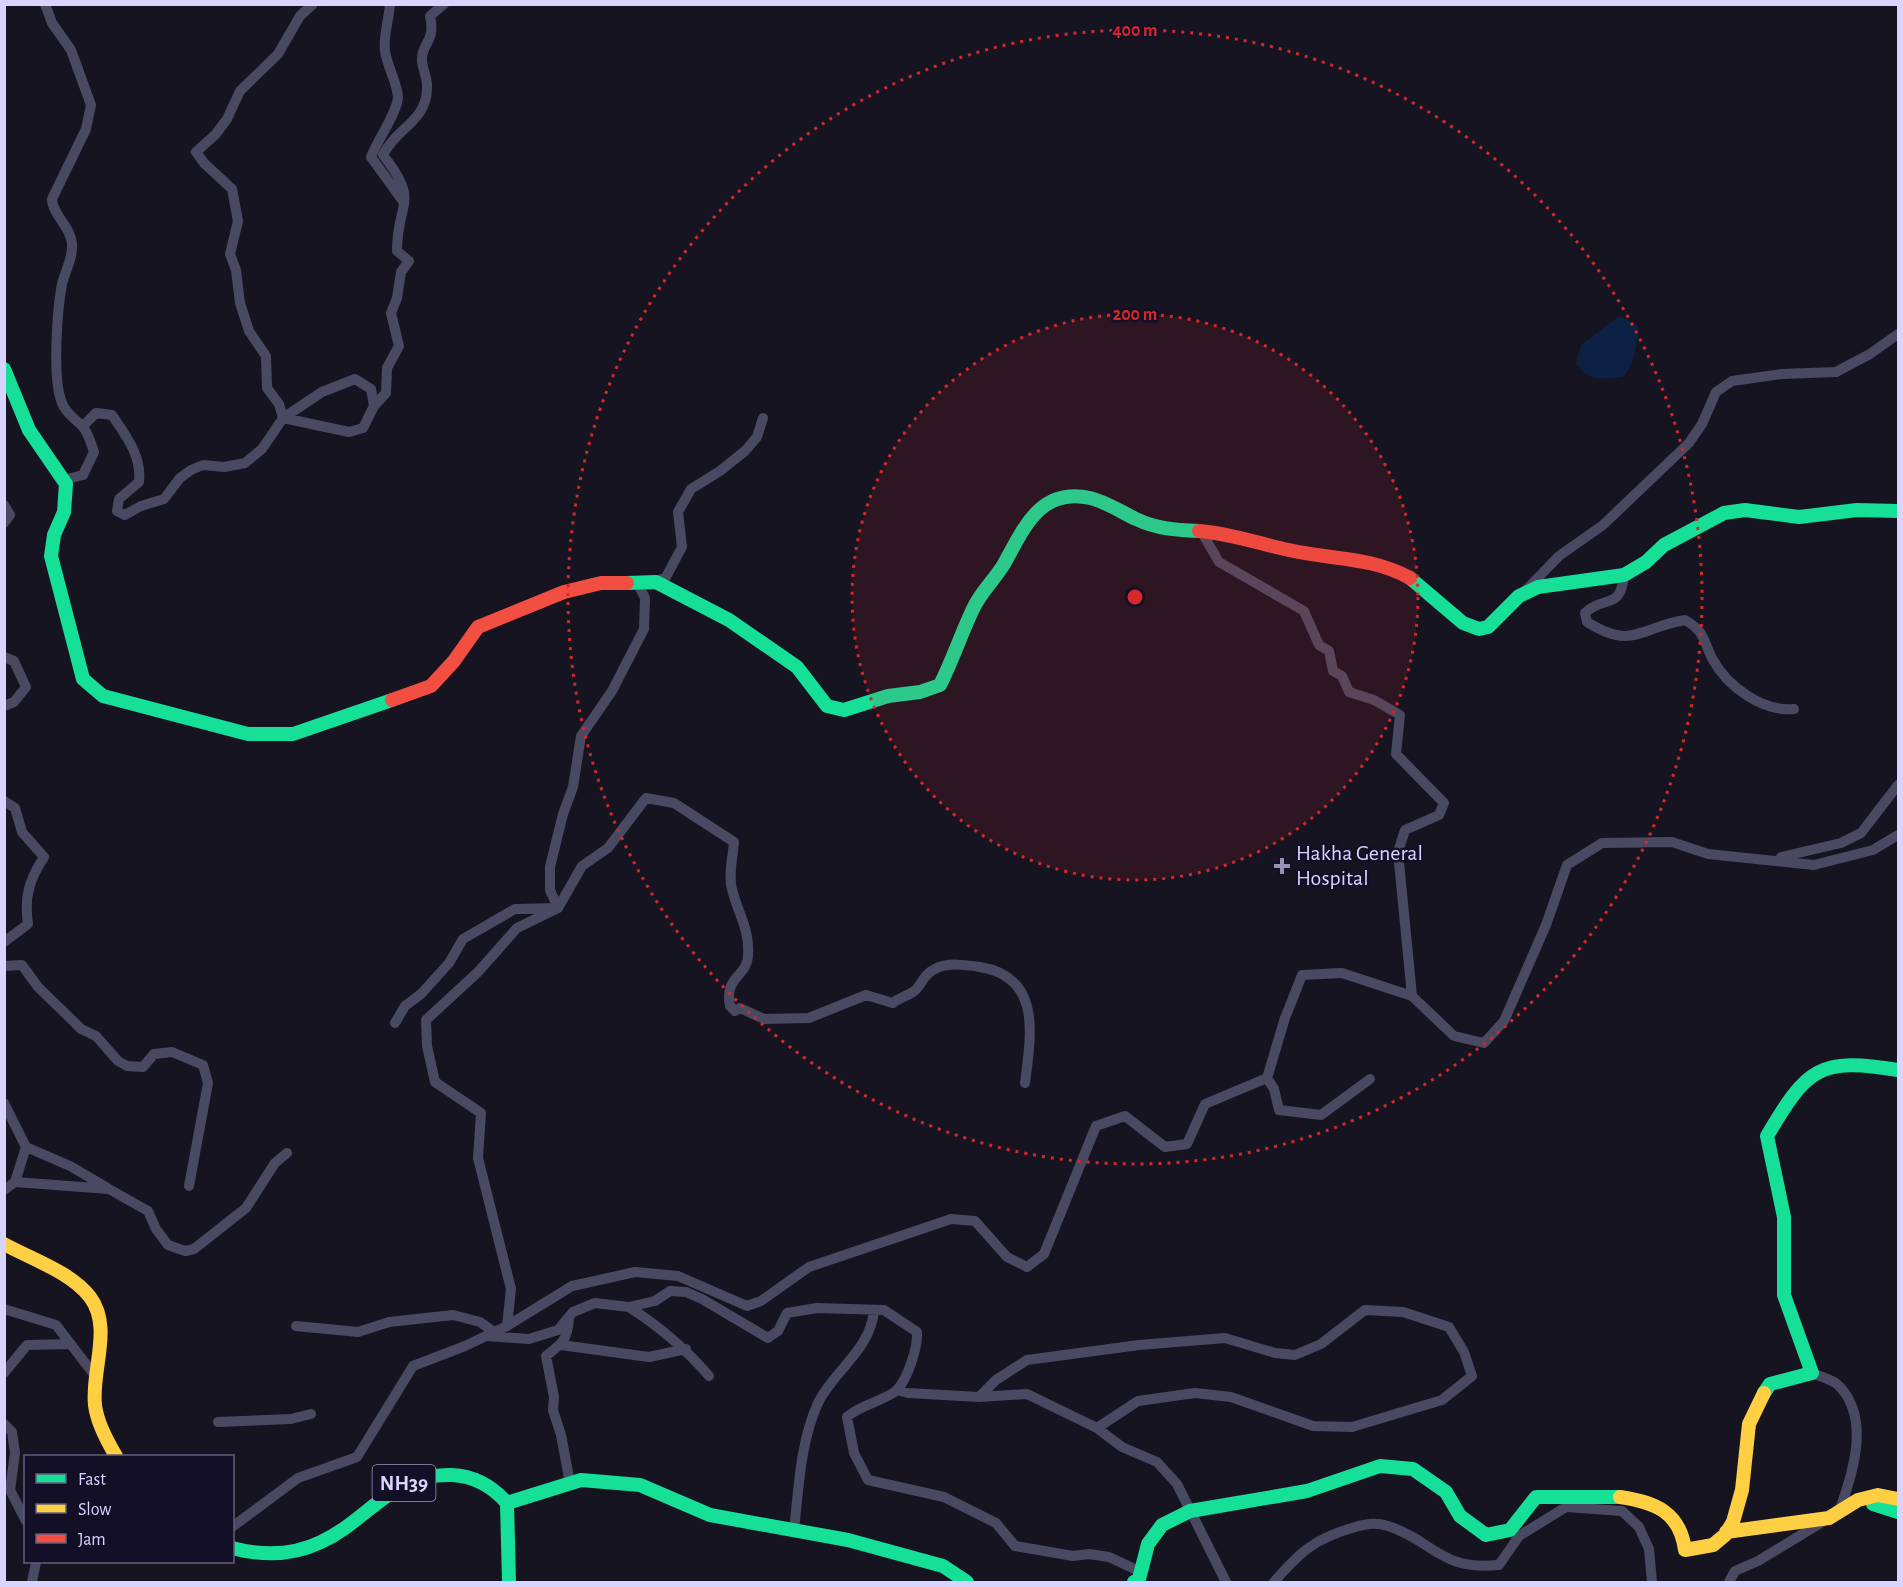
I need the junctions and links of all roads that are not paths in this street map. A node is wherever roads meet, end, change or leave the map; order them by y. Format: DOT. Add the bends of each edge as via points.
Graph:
graph roads {
  1 [pos="45,4"];
  2 [pos="313,4"];
  3 [pos="390,4"];
  4 [pos="444,4"];
  5 [pos="405,204"];
  6 [pos="1899,334"];
  7 [pos="4,369"];
  8 [pos="374,406"];
  9 [pos="283,418"];
  10 [pos="763,418"];
  11 [pos="83,426"];
  12 [pos="63,480"];
  13 [pos="1899,511"];
  14 [pos="1201,531"];
  15 [pos="1624,575"];
  16 [pos="637,582"];
  17 [pos="656,582"];
  18 [pos="1519,596"];
  19 [pos="4,657"];
  20 [pos="4,706"];
  21 [pos="1794,710"];
  22 [pos="1899,785"];
  23 [pos="4,801"];
  24 [pos="1899,835"];
  25 [pos="1774,859"];
  26 [pos="558,908"];
  27 [pos="4,942"];
  28 [pos="4,966"];
  29 [pos="1412,996"];
  30 [pos="395,1023"];
  31 [pos="1899,1070"];
  32 [pos="1267,1078"];
  33 [pos="1370,1078"];
  34 [pos="1025,1083"];
  35 [pos="4,1103"];
  36 [pos="26,1147"];
  37 [pos="287,1153"];
  38 [pos="15,1182"];
  39 [pos="189,1186"];
  40 [pos="109,1189"];
  41 [pos="4,1190"];
  42 [pos="4,1244"];
  43 [pos="629,1307"];
  44 [pos="4,1309"];
  45 [pos="874,1310"];
  46 [pos="569,1317"];
  47 [pos="296,1326"];
  48 [pos="507,1326"];
  49 [pos="490,1334"];
  50 [pos="71,1344"];
  51 [pos="561,1345"];
  52 [pos="686,1350"];
  53 [pos="4,1373"];
  54 [pos="1812,1373"];
  55 [pos="709,1376"];
  56 [pos="96,1377"];
  57 [pos="897,1390"];
  58 [pos="979,1397"];
  59 [pos="310,1414"];
  60 [pos="218,1422"];
  61 [pos="4,1424"];
  62 [pos="1097,1428"];
  63 [pos="116,1455"];
  64 [pos="570,1483"];
  65 [pos="1899,1498"];
  66 [pos="1858,1500"];
  67 [pos="507,1503"];
  68 [pos="1190,1512"];
  69 [pos="1899,1512"];
  70 [pos="1834,1514"];
  71 [pos="24,1517"];
  72 [pos="234,1526"];
  73 [pos="794,1530"];
  74 [pos="1726,1532"];
  75 [pos="234,1548"];
  76 [pos="36,1563"];
  77 [pos="1137,1577"];
  78 [pos="32,1582"];
  79 [pos="509,1582"];
  80 [pos="967,1582"];
  81 [pos="1226,1582"];
  82 [pos="1274,1582"];
  83 [pos="1652,1582"];
  84 [pos="1729,1582"];
  1 -- 11 [label="street" via="52,23 71,50 91,105 86,129 52,199 72,243 62,283 56,349 58,387 62,404"];
  2 -- 9 [label="street" via="300,16 278,54 240,91 216,134 196,152 232,189 238,221 230,254 240,303 249,331 266,356 267,388 279,404"];
  3 -- 5 [label="street" via="385,53 398,97 371,157"];
  4 -- 5 [label="street" via="430,16 433,31 422,58 428,85 426,104 416,120 390,141 383,155 400,175"];
  5 -- 8 [label="street" via="397,251 409,261 400,272 391,313 399,346 387,368 386,393"];
  6 -- 18 [label="street" via="1836,372 1732,381 1716,392 1689,443 1603,525 1559,556"];
  7 -- 12 [label="main road" via="25,424"];
  8 -- 9 [label="street" via="363,428 348,432"];
  8 -- 9 [label="street" via="371,389 355,379 322,392"];
  9 -- 11 [label="street" via="262,449 245,463 203,465 191,470 164,499 125,515 117,511 119,499 139,482 141,466 135,452 112,416 96,413"];
  10 -- 17 [label="street" via="757,437 745,451 691,489 678,512 682,547 666,577"];
  11 -- 12 [label="street" via="94,452 91,463 83,475"];
  12 -- 16 [label="main road" via="64,512 54,535 51,556 83,679 103,696 248,734 293,734 431,686 478,627 564,592 601,583"];
  13 -- 15 [label="main road" via="1857,510 1799,517 1745,510 1724,513 1664,545"];
  14 -- 17 [label="main road" via="1167,530 1089,498 1053,501 1022,528 1003,565 973,608 940,685 844,710 827,706 797,667 746,631"];
  14 -- 18 [label="main road" via="1291,551 1369,561 1395,570 1435,595 1463,623 1479,629 1488,627"];
  14 -- 29 [label="street" via="1219,562 1304,611 1319,645 1329,651 1333,671 1342,676 1349,692 1400,715 1396,754 1444,803 1439,815 1405,830 1398,852"];
  15 -- 18 [label="main road" via="1538,587"];
  15 -- 21 [label="street" via="1619,596 1589,609 1585,613 1587,622 1602,632 1627,638 1684,620 1706,640 1713,659 1735,687 1763,704"];
  16 -- 17 [label="main road"];
  16 -- 26 [label="street" via="645,598 644,629 612,691 582,736 573,787 550,867 550,890"];
  19 -- 20 [label="street" via="14,661 26,687 14,702"];
  22 -- 25 [label="street" via="1861,833 1841,843"];
  23 -- 27 [label="street" via="15,808 22,832 44,857 31,877 25,902 28,924"];
  24 -- 25 [label="street" via="1873,850 1814,865"];
  25 -- 29 [label="street" via="1708,854 1672,842 1602,843 1568,865 1504,1021 1484,1043 1454,1036"];
  26 -- 30 [label="street" via="515,909 463,939 449,963 405,1006"];
  26 -- 34 [label="street" via="582,866 608,848 646,798 674,803 734,842 731,887 748,933 748,958 729,987 730,1006 735,1011 740,1008 764,1019 809,1018 866,994 893,1003 915,991 925,975 936,967 963,965 999,970 1018,985 1028,1003"];
  26 -- 48 [label="street" via="517,928 478,972 426,1020 435,1082 481,1113 478,1158 511,1289"];
  28 -- 39 [label="street" via="22,965 38,987 81,1029 96,1036 127,1066 143,1067 154,1054 172,1052 203,1065 208,1083"];
  29 -- 32 [label="street" via="1342,973 1302,975"];
  31 -- 54 [label="main road" via="1858,1065 1821,1069 1790,1098 1767,1136 1784,1217 1784,1295"];
  32 -- 33 [label="street" via="1279,1110 1321,1115"];
  32 -- 48 [label="street" via="1205,1104 1187,1144 1165,1147 1125,1116 1096,1126 1044,1254 1027,1267 1007,1257 975,1221 951,1219 809,1267 761,1301 747,1306 678,1276 635,1272 572,1286"];
  35 -- 36 [label="street"];
  36 -- 38 [label="street"];
  36 -- 40 [label="street"];
  37 -- 40 [label="street" via="275,1163 246,1208 194,1249 185,1251 168,1245 148,1211"];
  38 -- 40 [label="street"];
  38 -- 41 [label="street"];
  42 -- 56 [label="main road" via="91,1298 99,1323"];
  43 -- 45 [label="street" via="655,1301 670,1291 686,1292 768,1338 778,1331 788,1313 817,1308"];
  43 -- 46 [label="street" via="595,1303"];
  43 -- 52 [label="street" via="662,1328"];
  44 -- 50 [label="street" via="56,1325"];
  45 -- 57 [label="street" via="884,1310 917,1332 916,1353"];
  45 -- 73 [label="street" via="866,1341 818,1404 803,1447"];
  46 -- 49 [label="street" via="558,1330 529,1339"];
  46 -- 51 [label="street" via="568,1333"];
  47 -- 49 [label="street" via="358,1332 389,1322 453,1315 480,1322"];
  48 -- 49 [label="street"];
  49 -- 72 [label="street" via="413,1366 357,1457 298,1478"];
  50 -- 53 [label="street" via="27,1345"];
  50 -- 56 [label="street"];
  51 -- 52 [label="street" via="649,1357"];
  51 -- 64 [label="street" via="546,1356 553,1410"];
  52 -- 55 [label="street"];
  54 -- 70 [label="street" via="1837,1384 1848,1400 1856,1429 1854,1470"];
  54 -- 74 [label="main road" via="1770,1384 1757,1402 1749,1423 1741,1500"];
  56 -- 63 [label="main road" via="95,1405"];
  57 -- 58 [label="street"];
  57 -- 77 [label="street" via="857,1408 847,1417 854,1453 868,1480 944,1497 996,1523 1015,1546 1073,1556 1109,1557"];
  58 -- 62 [label="street" via="1027,1394"];
  58 -- 62 [label="street" via="996,1380 1027,1360 1091,1351 1225,1338 1295,1355 1321,1344 1365,1311 1403,1311 1449,1327 1472,1376 1442,1400 1352,1426 1313,1426 1231,1397 1195,1393 1138,1401"];
  59 -- 60 [label="street" via="291,1419"];
  61 -- 71 [label="street" via="12,1432 15,1453 10,1490"];
  62 -- 68 [label="street" via="1122,1447 1157,1462 1177,1484"];
  64 -- 67 [label="main road"];
  64 -- 73 [label="main road" via="581,1479 640,1485 710,1515"];
  65 -- 66 [label="main road" via="1878,1495"];
  66 -- 69 [label="main road"];
  66 -- 70 [label="main road"];
  67 -- 75 [label="main road, NH39" via="496,1489 473,1477 449,1475 413,1480 387,1493 343,1529 303,1549 262,1555"];
  67 -- 79 [label="main road"];
  68 -- 74 [label="main road" via="1307,1491 1380,1466 1413,1469 1446,1492 1460,1516 1486,1535 1510,1530 1536,1497 1612,1494 1663,1508 1680,1528 1685,1550 1712,1546"];
  68 -- 77 [label="main road" via="1162,1525 1148,1544"];
  68 -- 81 [label="street"];
  70 -- 74 [label="main road"];
  70 -- 84 [label="street" via="1736,1571"];
  73 -- 80 [label="main road" via="943,1566"];
  76 -- 78 [label="street"];
  82 -- 83 [label="street" via="1294,1559 1324,1536 1372,1522 1389,1526 1454,1561 1475,1567 1498,1565 1519,1536 1566,1507 1622,1511 1639,1527 1649,1549"];
}
